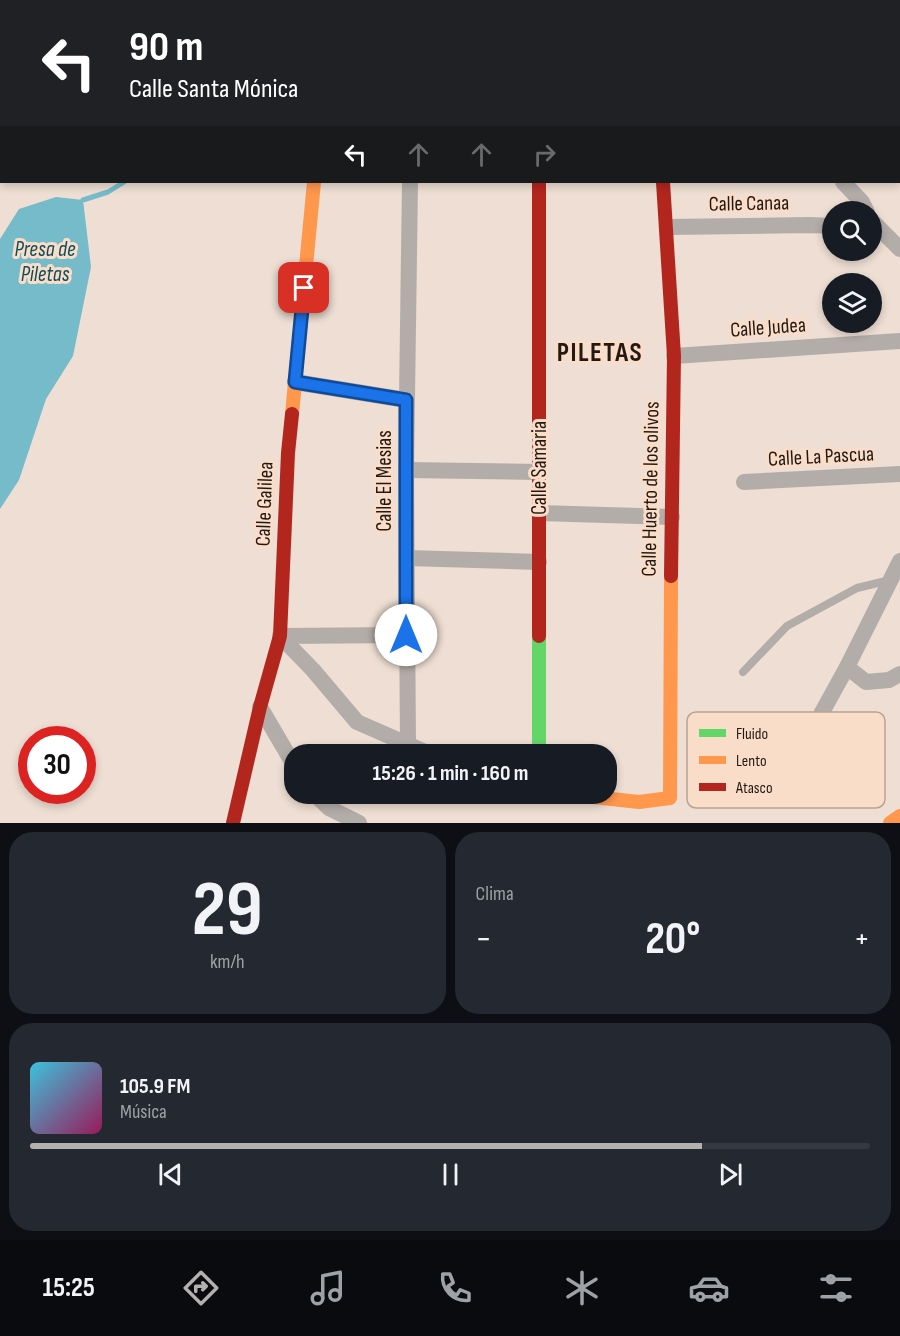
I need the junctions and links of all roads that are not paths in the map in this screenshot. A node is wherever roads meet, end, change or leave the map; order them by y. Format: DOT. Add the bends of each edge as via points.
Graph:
graph roads {
  1 [pos="314,183"];
  2 [pos="410,183"];
  3 [pos="539,183"];
  4 [pos="663,183"];
  5 [pos="844,183"];
  6 [pos="861,201"];
  7 [pos="822,226"];
  8 [pos="667,227"];
  9 [pos="882,231"];
  10 [pos="900,249"];
  11 [pos="900,341"];
  12 [pos="674,356"];
  13 [pos="295,382"];
  14 [pos="406,400"];
  15 [pos="406,470"];
  16 [pos="538,472"];
  17 [pos="900,474"];
  18 [pos="744,482"];
  19 [pos="539,513"];
  20 [pos="672,518"];
  21 [pos="407,558"];
  22 [pos="900,561"];
  23 [pos="539,562"];
  24 [pos="890,580"];
  25 [pos="406,635"];
  26 [pos="280,636"];
  27 [pos="847,667"];
  28 [pos="743,672"];
  29 [pos="900,674"];
  30 [pos="260,707"];
  31 [pos="822,712"];
  32 [pos="406,744"];
  33 [pos="408,744"];
  34 [pos="540,744"];
  35 [pos="284,748"];
  36 [pos="617,800"];
  37 [pos="325,804"];
  38 [pos="900,816"];
  39 [pos="233,823"];
  40 [pos="359,823"];
  41 [pos="890,823"];
  1 -- 13 [label="street, Calle Galilea"];
  2 -- 14 [label="street, Calle El Mesias"];
  3 -- 16 [label="street, Calle Samaria"];
  4 -- 8 [label="street, Calle Huerto de los olivos"];
  5 -- 6 [label="street"];
  7 -- 8 [label="street, Calle Canaa"];
  8 -- 12 [label="street, Calle Huerto de los olivos"];
  9 -- 10 [label="street"];
  11 -- 12 [label="street, Calle Judea"];
  12 -- 20 [label="street, Calle Huerto de los olivos"];
  13 -- 14 [label="street"];
  13 -- 26 [label="street, Calle Galilea"];
  14 -- 15 [label="street, Calle El Mesias"];
  15 -- 16 [label="street"];
  15 -- 21 [label="street, Calle El Mesias"];
  16 -- 19 [label="street, Calle Samaria"];
  17 -- 18 [label="street, Calle La Pascua"];
  19 -- 20 [label="street"];
  19 -- 23 [label="street, Calle Samaria"];
  20 -- 36 [label="street, Calle Huerto de los olivos" via="670,798 639,802"];
  21 -- 23 [label="street"];
  21 -- 25 [label="street, Calle El Mesias"];
  22 -- 24 [label="street"];
  23 -- 34 [label="street, Calle Samaria"];
  24 -- 27 [label="street"];
  24 -- 28 [label="lane" via="857,588 788,626"];
  25 -- 26 [label="street"];
  25 -- 33 [label="street, Calle El Mesias"];
  26 -- 30 [label="street, Calle Galilea"];
  26 -- 32 [label="street" via="357,722"];
  27 -- 29 [label="street" via="866,682 889,680"];
  27 -- 31 [label="street"];
  30 -- 35 [label="street"];
  30 -- 39 [label="street, Calle Galilea"];
  37 -- 40 [label="street"];
  38 -- 41 [label="street"];
}
